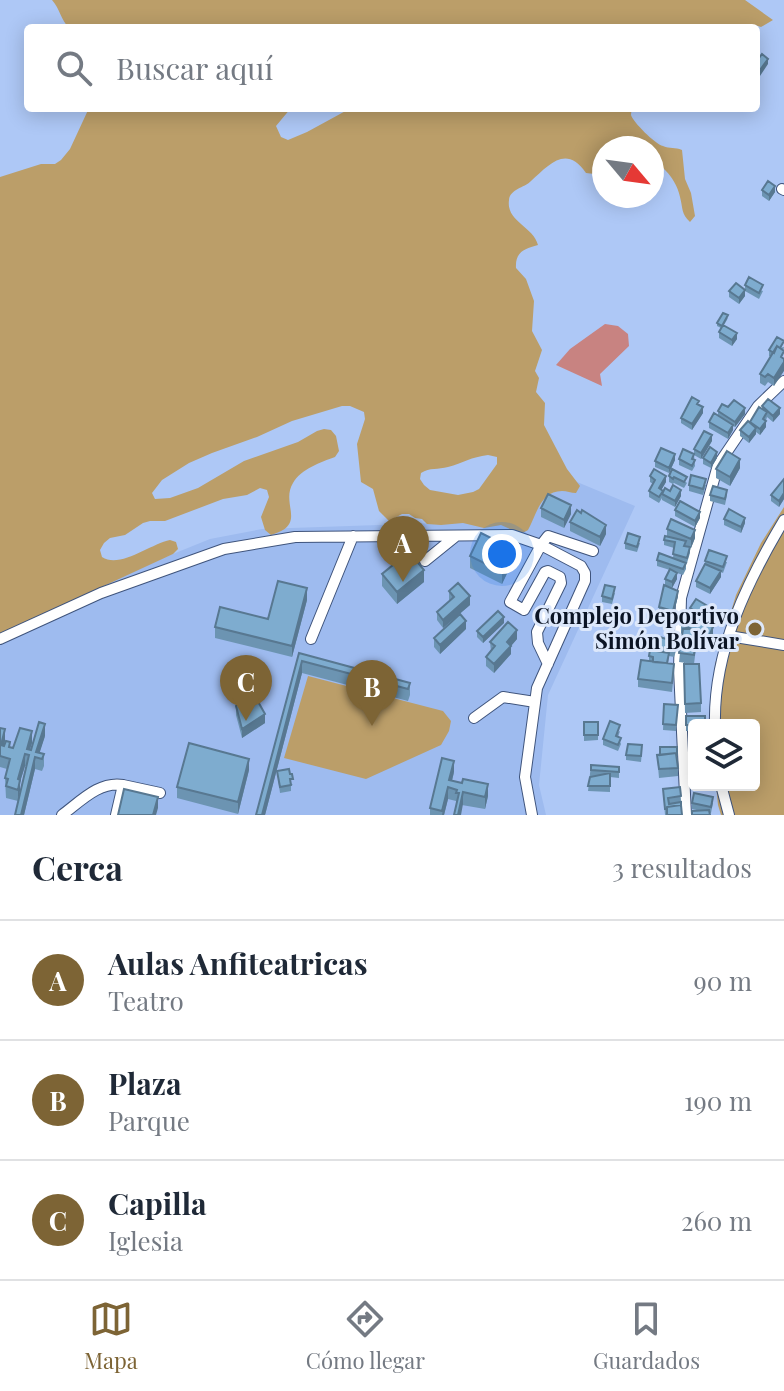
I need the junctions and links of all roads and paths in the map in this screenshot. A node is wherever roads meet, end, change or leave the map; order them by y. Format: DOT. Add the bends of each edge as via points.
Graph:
graph roads {
  1 [pos="784,381"];
  2 [pos="784,520"];
  3 [pos="353,536"];
  4 [pos="456,536"];
  5 [pos="541,545"];
  6 [pos="593,551"];
  7 [pos="425,561"];
  8 [pos="528,604"];
  9 [pos="547,613"];
  10 [pos="729,636"];
  11 [pos="0,639"];
  12 [pos="311,639"];
  13 [pos="784,645"];
  14 [pos="548,664"];
  15 [pos="535,702"];
  16 [pos="474,718"];
  17 [pos="716,719"];
  18 [pos="123,785"];
  19 [pos="723,791"];
  20 [pos="160,793"];
  21 [pos="62,815"];
  22 [pos="116,815"];
  23 [pos="532,815"];
  24 [pos="686,815"];
  25 [pos="729,815"];
  1 -- 24 [label="street" via="758,406 718,465 681,598"];
  2 -- 10 [label="street" via="759,561"];
  3 -- 4 [label="street"];
  3 -- 11 [label="street" via="295,537 224,549 101,593"];
  3 -- 12 [label="street"];
  4 -- 5 [label="street" via="512,535"];
  4 -- 7 [label="street"];
  5 -- 6 [label="street" via="550,536"];
  5 -- 8 [label="street" via="510,602 523,610"];
  5 -- 14 [label="street" via="585,573"];
  8 -- 9 [label="street"];
  8 -- 9 [label="street" via="548,571 561,580"];
  9 -- 14 [label="street" via="537,637"];
  10 -- 13 [label="street"];
  10 -- 17 [label="street" via="720,665"];
  14 -- 15 [label="street"];
  15 -- 16 [label="street" via="503,697"];
  15 -- 23 [label="street" via="525,777"];
  18 -- 20 [label="street"];
  18 -- 21 [label="street" via="106,785"];
  18 -- 22 [label="street"];
  19 -- 25 [label="street"];
}
